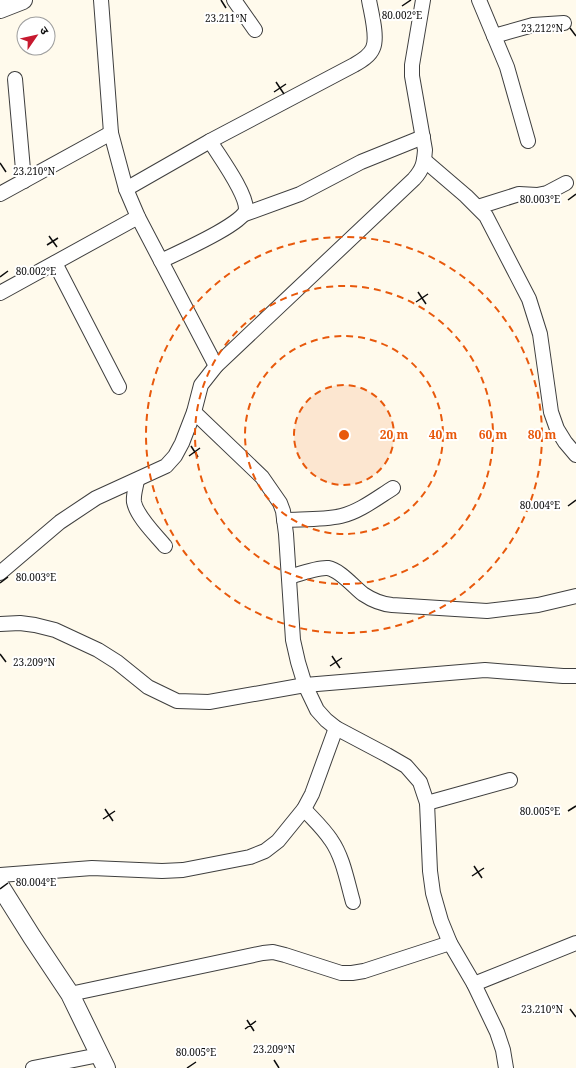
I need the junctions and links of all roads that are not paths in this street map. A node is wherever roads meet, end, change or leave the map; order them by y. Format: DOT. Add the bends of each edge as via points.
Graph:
graph roads {
  1 [pos="23,0"];
  2 [pos="101,0"];
  3 [pos="234,0"];
  4 [pos="369,0"];
  5 [pos="424,0"];
  6 [pos="479,0"];
  7 [pos="0,9"];
  8 [pos="564,23"];
  9 [pos="255,30"];
  10 [pos="494,36"];
  11 [pos="15,79"];
  12 [pos="111,133"];
  13 [pos="423,137"];
  14 [pos="210,141"];
  15 [pos="528,141"];
  16 [pos="424,160"];
  17 [pos="24,181"];
  18 [pos="566,183"];
  19 [pos="126,189"];
  20 [pos="0,194"];
  21 [pos="478,207"];
  22 [pos="245,214"];
  23 [pos="138,217"];
  24 [pos="161,261"];
  25 [pos="55,263"];
  26 [pos="0,293"];
  27 [pos="216,366"];
  28 [pos="119,387"];
  29 [pos="194,412"];
  30 [pos="576,455"];
  31 [pos="137,480"];
  32 [pos="393,488"];
  33 [pos="284,520"];
  34 [pos="165,546"];
  35 [pos="0,573"];
  36 [pos="289,577"];
  37 [pos="576,596"];
  38 [pos="0,624"];
  39 [pos="576,676"];
  40 [pos="305,684"];
  41 [pos="336,728"];
  42 [pos="510,780"];
  43 [pos="427,803"];
  44 [pos="304,809"];
  45 [pos="0,875"];
  46 [pos="0,886"];
  47 [pos="352,902"];
  48 [pos="450,943"];
  49 [pos="576,943"];
  50 [pos="474,984"];
  51 [pos="70,994"];
  52 [pos="102,1062"];
  53 [pos="33,1068"];
  54 [pos="506,1068"];
  1 -- 7 [label="street"];
  2 -- 12 [label="street"];
  3 -- 9 [label="street"];
  4 -- 14 [label="street" via="375,36 373,48 366,57"];
  5 -- 13 [label="street" via="412,65"];
  6 -- 10 [label="street"];
  8 -- 10 [label="street" via="533,25"];
  10 -- 15 [label="street" via="507,67"];
  11 -- 17 [label="street"];
  12 -- 17 [label="street"];
  12 -- 19 [label="street"];
  13 -- 16 [label="street"];
  13 -- 22 [label="street" via="361,162 300,194"];
  14 -- 19 [label="street"];
  14 -- 22 [label="street" via="242,194"];
  16 -- 21 [label="street"];
  16 -- 27 [label="street" via="422,170 414,179"];
  17 -- 20 [label="street"];
  18 -- 21 [label="street" via="547,193 519,194"];
  19 -- 23 [label="street"];
  21 -- 30 [label="street" via="486,216 530,299 540,334 551,412 557,429"];
  22 -- 24 [label="street" via="235,223"];
  23 -- 24 [label="street"];
  23 -- 25 [label="street"];
  24 -- 27 [label="street"];
  25 -- 26 [label="street"];
  25 -- 28 [label="street"];
  27 -- 29 [label="street" via="202,385"];
  29 -- 31 [label="street" via="175,456 166,466"];
  29 -- 33 [label="street" via="262,477 280,503"];
  31 -- 34 [label="street" via="134,500 136,509"];
  31 -- 35 [label="street" via="96,498 60,522"];
  32 -- 33 [label="street" via="342,516"];
  33 -- 36 [label="street"];
  36 -- 37 [label="street" via="329,568 363,594 381,604 423,607 492,611 538,605"];
  36 -- 40 [label="street" via="293,640"];
  38 -- 40 [label="street" via="20,623 55,630 98,650 148,687 177,701 209,702"];
  39 -- 40 [label="street" via="485,670"];
  40 -- 41 [label="street" via="317,710"];
  41 -- 43 [label="street" via="406,766 420,782"];
  41 -- 44 [label="street"];
  42 -- 43 [label="street"];
  43 -- 48 [label="street" via="432,886"];
  44 -- 45 [label="street" via="278,841 250,857 183,870 92,868"];
  44 -- 47 [label="street" via="332,840"];
  46 -- 51 [label="street"];
  48 -- 50 [label="street"];
  48 -- 51 [label="street" via="352,974 268,952"];
  49 -- 50 [label="street"];
  50 -- 54 [label="street" via="497,1032"];
  51 -- 52 [label="street"];
  52 -- 53 [label="street"];
}
